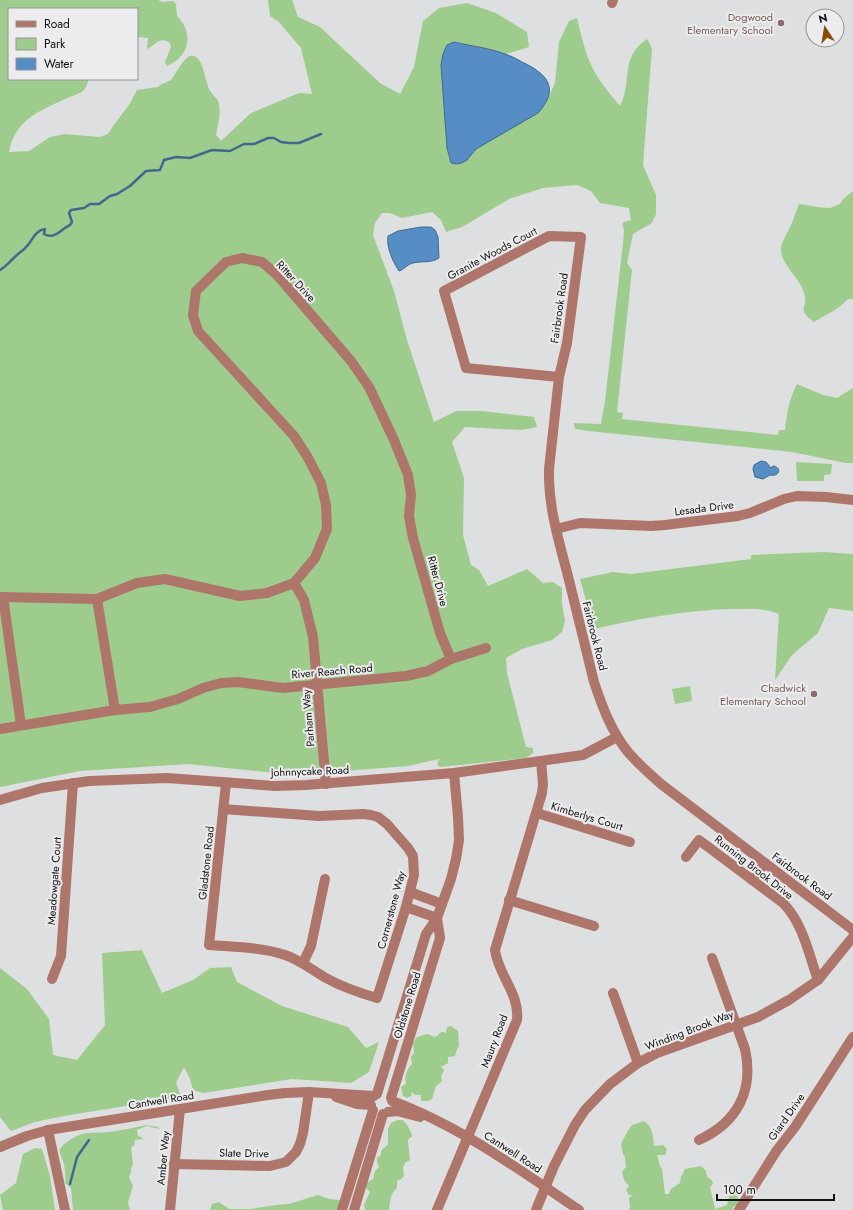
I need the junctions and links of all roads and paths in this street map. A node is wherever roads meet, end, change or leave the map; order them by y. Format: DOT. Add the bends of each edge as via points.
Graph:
graph roads {
  1 [pos="581,237"];
  2 [pos="559,377"];
  3 [pos="853,500"];
  4 [pos="556,529"];
  5 [pos="294,583"];
  6 [pos="2,597"];
  7 [pos="97,599"];
  8 [pos="486,648"];
  9 [pos="451,659"];
  10 [pos="318,685"];
  11 [pos="115,710"];
  12 [pos="21,725"];
  13 [pos="0,729"];
  14 [pos="617,737"];
  15 [pos="541,761"];
  16 [pos="454,773"];
  17 [pos="73,783"];
  18 [pos="226,783"];
  19 [pos="326,784"];
  20 [pos="0,800"];
  21 [pos="224,810"];
  22 [pos="537,813"];
  23 [pos="630,842"];
  24 [pos="686,857"];
  25 [pos="765,863"];
  26 [pos="325,879"];
  27 [pos="752,880"];
  28 [pos="410,892"];
  29 [pos="509,900"];
  30 [pos="442,904"];
  31 [pos="406,907"];
  32 [pos="437,918"];
  33 [pos="594,926"];
  34 [pos="853,930"];
  35 [pos="853,937"];
  36 [pos="209,945"];
  37 [pos="712,958"];
  38 [pos="303,963"];
  39 [pos="52,979"];
  40 [pos="818,980"];
  41 [pos="613,993"];
  42 [pos="736,1024"];
  43 [pos="853,1038"];
  44 [pos="638,1063"];
  45 [pos="309,1092"];
  46 [pos="391,1099"];
  47 [pos="374,1101"];
  48 [pos="180,1109"];
  49 [pos="386,1113"];
  50 [pos="430,1118"];
  51 [pos="48,1130"];
  52 [pos="468,1137"];
  53 [pos="699,1140"];
  54 [pos="0,1147"];
  55 [pos="174,1164"];
  56 [pos="545,1187"];
  57 [pos="65,1210"];
  58 [pos="170,1210"];
  59 [pos="342,1210"];
  60 [pos="354,1210"];
  61 [pos="437,1210"];
  62 [pos="536,1210"];
  63 [pos="579,1210"];
  64 [pos="739,1210"];
  1 -- 2 [label="street, Fairbrook Road" via="567,343"];
  1 -- 2 [label="street, Granite Woods Court" via="549,236 444,291 466,368"];
  2 -- 4 [label="street, Fairbrook Road" via="549,469 550,496"];
  3 -- 4 [label="street, Lesada Drive" via="797,496 738,516 651,526 580,523"];
  4 -- 14 [label="street, Fairbrook Road" via="594,682"];
  5 -- 7 [label="street" via="267,593 240,596 165,579 137,583"];
  5 -- 9 [label="street, Ritter Drive" via="315,558 327,529 326,505 321,483 294,436 198,331 193,314 196,291 226,262 242,258 262,262 277,275 351,361 369,387 408,475 411,495 409,516 414,538 440,633"];
  5 -- 10 [label="street, Parham Way" via="304,600 313,637"];
  6 -- 7 [label="street"];
  6 -- 12 [label="street"];
  7 -- 11 [label="street"];
  8 -- 9 [label="street, River Reach Road"];
  9 -- 10 [label="street, River Reach Road" via="428,671 406,676"];
  10 -- 11 [label="street, River Reach Road" via="282,688 238,682 221,683 150,707"];
  10 -- 19 [label="street, Parham Way"];
  11 -- 12 [label="street, River Reach Road"];
  12 -- 13 [label="street, River Reach Road"];
  14 -- 15 [label="street, Johnnycake Road" via="583,755"];
  14 -- 25 [label="street, Fairbrook Road" via="628,752 661,784"];
  15 -- 16 [label="street, Johnnycake Road"];
  15 -- 22 [label="street, Maury Road" via="543,788"];
  16 -- 19 [label="street, Johnnycake Road"];
  16 -- 30 [label="street, Oldstone Road" via="459,840 451,879"];
  17 -- 18 [label="street, Johnnycake Road" via="167,778"];
  17 -- 20 [label="street, Johnnycake Road" via="42,788"];
  17 -- 39 [label="street, Meadowgate Court" via="61,956"];
  18 -- 19 [label="street, Johnnycake Road" via="275,786"];
  18 -- 21 [label="street, Gladstone Road"];
  21 -- 28 [label="street, Cornerstone Way" via="319,816 363,814 378,817 393,830 413,856 414,875"];
  21 -- 36 [label="street, Gladstone Road"];
  22 -- 23 [label="street, Kimberlys Court"];
  22 -- 29 [label="street, Maury Road"];
  24 -- 27 [label="street, Running Brook Drive" via="699,840"];
  25 -- 27 [label="street"];
  25 -- 34 [label="street, Fairbrook Road"];
  26 -- 38 [label="street" via="311,946"];
  27 -- 40 [label="street, Running Brook Drive" via="790,910 799,926"];
  28 -- 30 [label="street"];
  28 -- 31 [label="street, Cornerstone Way"];
  29 -- 33 [label="street"];
  29 -- 52 [label="street, Maury Road" via="495,950 517,1006 517,1020"];
  30 -- 32 [label="street, Oldstone Road"];
  31 -- 32 [label="street"];
  31 -- 38 [label="street, Cornerstone Way" via="377,998 343,986"];
  32 -- 46 [label="street, Oldstone Road" via="440,938"];
  32 -- 47 [label="street, Oldstone Road" via="426,934"];
  35 -- 40 [label="street, Winding Brook Way"];
  36 -- 38 [label="street, Cornerstone Way" via="273,952"];
  37 -- 42 [label="street"];
  40 -- 42 [label="street, Winding Brook Way" via="774,1009"];
  41 -- 44 [label="street"];
  42 -- 44 [label="street, Winding Brook Way" via="670,1048"];
  42 -- 53 [label="street" via="748,1062 746,1089 731,1118 712,1134"];
  43 -- 64 [label="street, Giard Drive"];
  44 -- 56 [label="street, Winding Brook Way" via="610,1084 585,1110 565,1142"];
  45 -- 47 [label="street, Cantwell Road"];
  45 -- 48 [label="street, Cantwell Road" via="285,1093"];
  45 -- 55 [label="street, Slate Drive" via="300,1144 286,1162 270,1166"];
  46 -- 47 [label="street" via="385,1093"];
  46 -- 49 [label="street" via="391,1108"];
  46 -- 50 [label="street, Cantwell Road"];
  47 -- 49 [label="street" via="376,1113"];
  47 -- 59 [label="street, Oldstone Road"];
  48 -- 51 [label="street, Cantwell Road"];
  48 -- 55 [label="street, Amber Way"];
  49 -- 50 [label="street, Cantwell Road" via="396,1111"];
  49 -- 60 [label="street"];
  50 -- 52 [label="street, Cantwell Road"];
  51 -- 54 [label="street, Cantwell Road"];
  51 -- 57 [label="street"];
  52 -- 56 [label="street, Cantwell Road"];
  52 -- 61 [label="street, Maury Road"];
  55 -- 58 [label="street, Amber Way"];
  56 -- 62 [label="street, Winding Brook Way"];
  56 -- 63 [label="street, Cantwell Road"];
}
